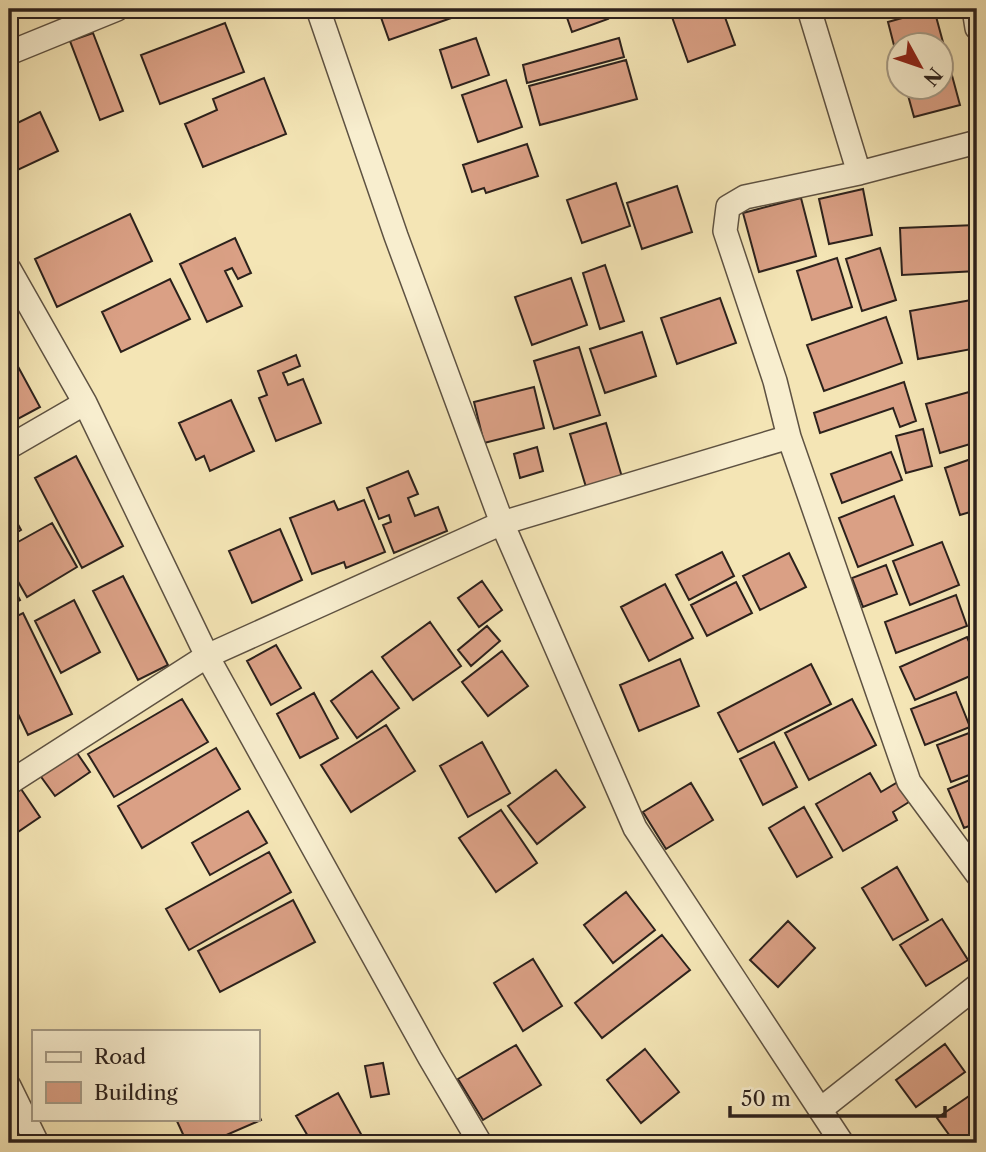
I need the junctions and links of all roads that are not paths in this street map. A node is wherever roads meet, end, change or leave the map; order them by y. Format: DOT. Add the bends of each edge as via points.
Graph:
graph roads {
  1 [pos="117,9"];
  2 [pos="318,9"];
  3 [pos="809,9"];
  4 [pos="974,9"];
  5 [pos="977,28"];
  6 [pos="9,53"];
  7 [pos="977,142"];
  8 [pos="859,173"];
  9 [pos="9,269"];
  10 [pos="85,402"];
  11 [pos="789,437"];
  12 [pos="9,446"];
  13 [pos="502,523"];
  14 [pos="207,656"];
  15 [pos="9,783"];
  16 [pos="977,874"];
  17 [pos="977,986"];
  18 [pos="9,1086"];
  19 [pos="821,1110"];
  20 [pos="37,1143"];
  21 [pos="480,1143"];
  22 [pos="842,1143"];
  1 -- 6 [label="street"];
  2 -- 13 [label="street"];
  3 -- 8 [label="street"];
  4 -- 5 [label="street"];
  7 -- 8 [label="street"];
  8 -- 11 [label="street" via="745,197 727,207 725,231"];
  9 -- 10 [label="street"];
  10 -- 12 [label="street"];
  10 -- 14 [label="street"];
  11 -- 13 [label="street"];
  11 -- 16 [label="street" via="909,782"];
  13 -- 14 [label="street"];
  13 -- 19 [label="street" via="635,828"];
  14 -- 15 [label="street"];
  14 -- 21 [label="street"];
  17 -- 19 [label="street"];
  18 -- 20 [label="street"];
  19 -- 22 [label="street"];
}
